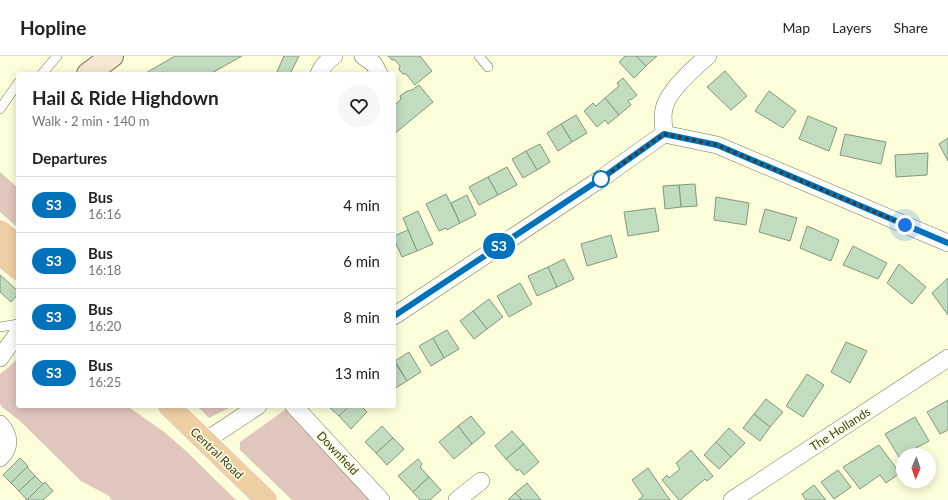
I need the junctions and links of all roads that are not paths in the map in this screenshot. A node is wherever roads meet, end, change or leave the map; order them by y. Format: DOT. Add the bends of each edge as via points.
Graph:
graph roads {
  1 [pos="57,56"];
  2 [pos="112,56"];
  3 [pos="363,56"];
  4 [pos="479,56"];
  5 [pos="708,56"];
  6 [pos="331,57"];
  7 [pos="488,67"];
  8 [pos="44,72"];
  9 [pos="91,72"];
  10 [pos="320,72"];
  11 [pos="378,72"];
  12 [pos="16,86"];
  13 [pos="0,109"];
  14 [pos="664,134"];
  15 [pos="0,231"];
  16 [pos="948,243"];
  17 [pos="16,244"];
  18 [pos="0,254"];
  19 [pos="16,267"];
  20 [pos="396,315"];
  21 [pos="16,324"];
  22 [pos="0,327"];
  23 [pos="16,336"];
  24 [pos="0,358"];
  25 [pos="948,358"];
  26 [pos="171,408"];
  27 [pos="255,408"];
  28 [pos="296,408"];
  29 [pos="0,424"];
  30 [pos="205,442"];
  31 [pos="0,458"];
  32 [pos="481,481"];
  33 [pos="266,500"];
  34 [pos="381,500"];
  35 [pos="457,500"];
  36 [pos="732,500"];
  1 -- 8 [label="lane"];
  2 -- 9 [label="street"];
  3 -- 11 [label="street" via="374,64"];
  4 -- 7 [label="lane"];
  5 -- 14 [label="street" via="669,97 664,109"];
  6 -- 10 [label="street"];
  12 -- 13 [label="lane"];
  14 -- 16 [label="street" via="717,145"];
  14 -- 20 [label="street"];
  15 -- 17 [label="main road"];
  18 -- 19 [label="main road"];
  21 -- 22 [label="lane"];
  23 -- 24 [label="street"];
  25 -- 36 [label="street, The Hollands"];
  26 -- 30 [label="main road, Central Road"];
  27 -- 30 [label="street"];
  28 -- 34 [label="street, Downfield"];
  29 -- 31 [label="street" via="8,436 7,448"];
  30 -- 33 [label="main road, Central Road"];
  32 -- 35 [label="street"];
}
